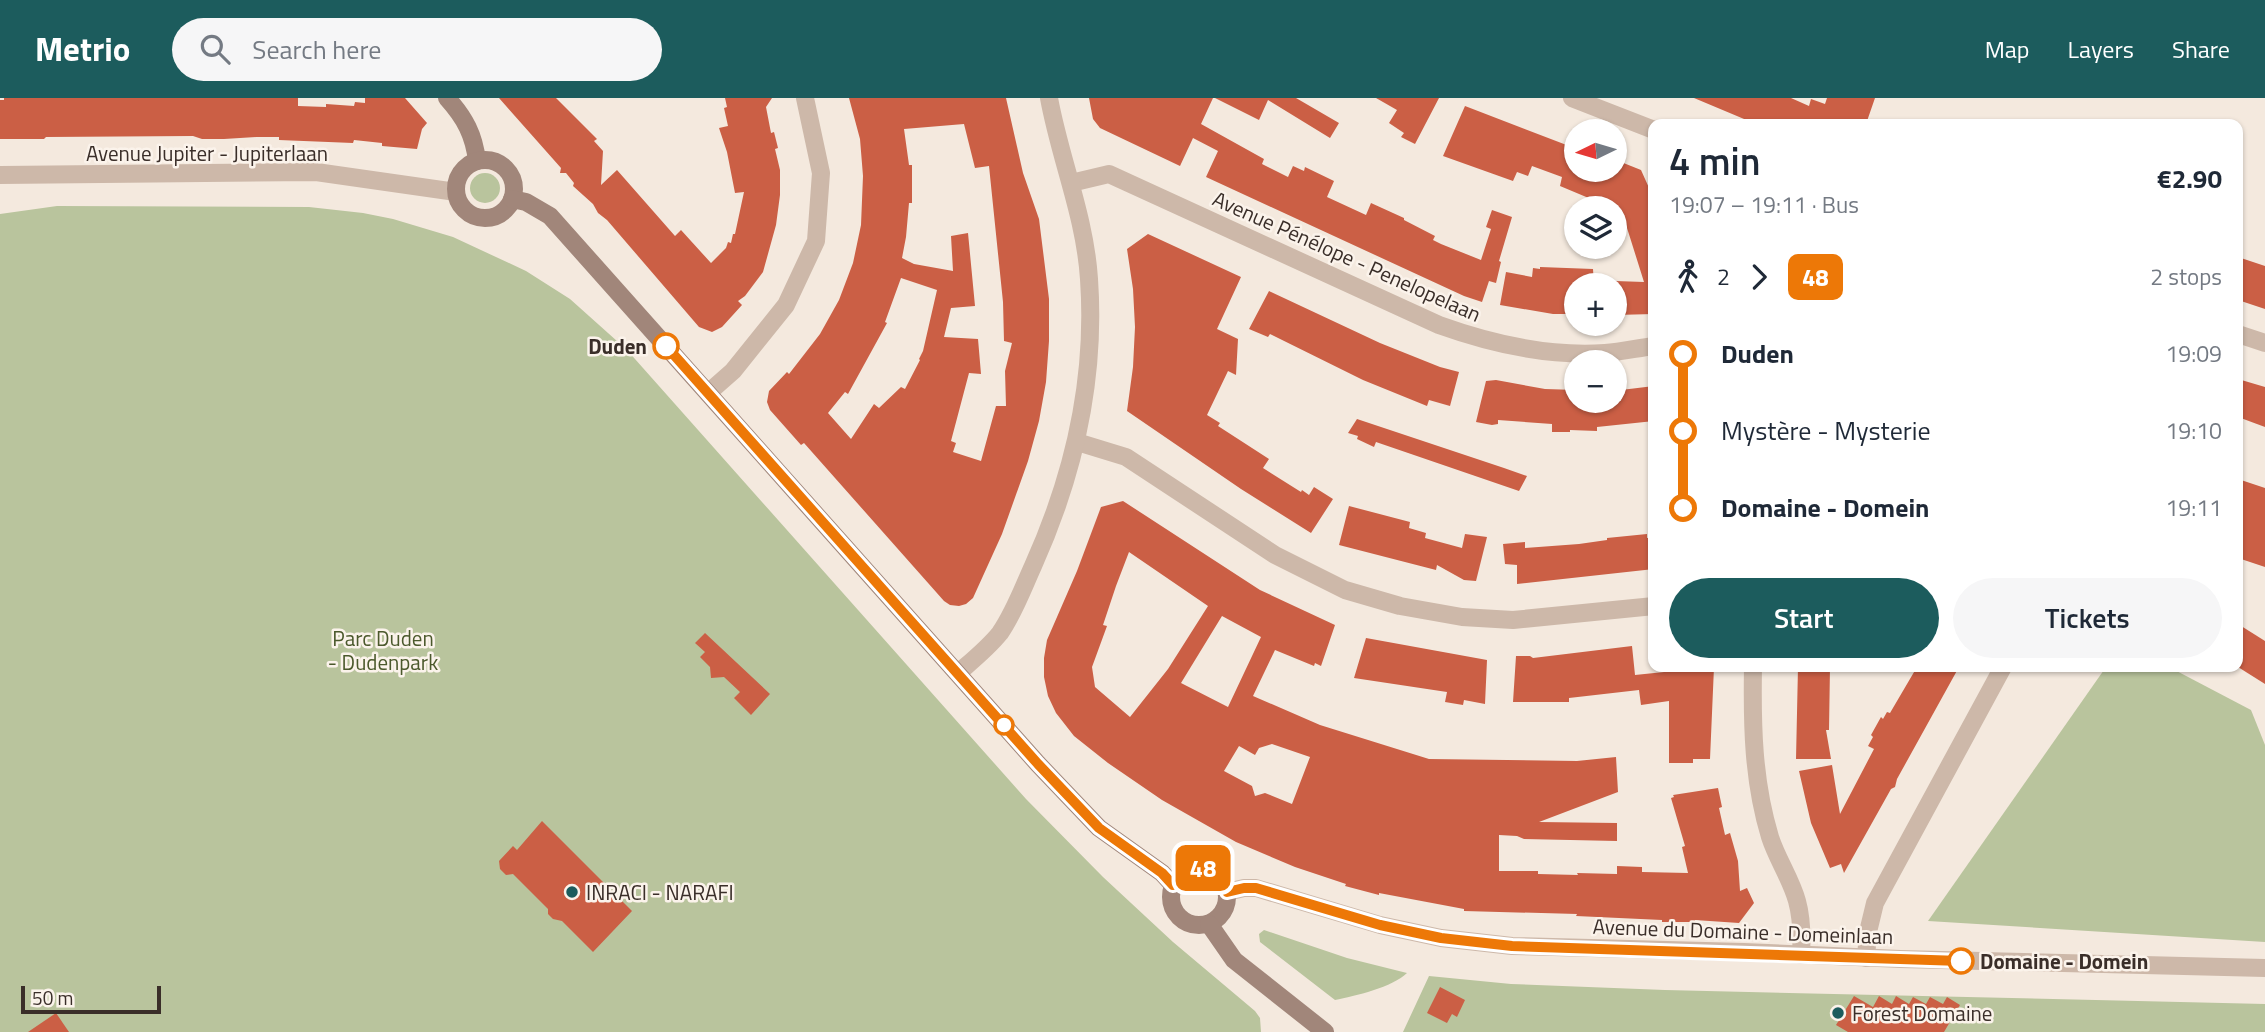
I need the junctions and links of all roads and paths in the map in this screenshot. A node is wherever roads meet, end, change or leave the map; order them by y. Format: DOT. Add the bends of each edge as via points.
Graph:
graph roads {
  1 [pos="447,98"];
  2 [pos="805,98"];
  3 [pos="1049,98"];
  4 [pos="1572,98"];
  5 [pos="1648,128"];
  6 [pos="477,161"];
  7 [pos="0,176"];
  8 [pos="1071,183"];
  9 [pos="456,192"];
  10 [pos="512,199"];
  11 [pos="2243,336"];
  12 [pos="2265,343"];
  13 [pos="1648,347"];
  14 [pos="708,393"];
  15 [pos="1077,442"];
  16 [pos="1648,607"];
  17 [pos="1753,672"];
  18 [pos="2000,672"];
  19 [pos="958,673"];
  20 [pos="1173,885"];
  21 [pos="1227,892"];
  22 [pos="1209,924"];
  23 [pos="1801,955"];
  24 [pos="1866,958"];
  25 [pos="2265,968"];
  26 [pos="1325,1032"];
  1 -- 6 [label="street" via="471,131"];
  2 -- 14 [label="street" via="821,173 816,241 786,305 733,371"];
  3 -- 8 [label="street"];
  4 -- 5 [label="street"];
  6 -- 9 [label="street" via="459,176"];
  6 -- 10 [label="street" via="495,162 509,173"];
  7 -- 9 [label="street, Avenue Jupiter - Jupiterlaan" via="316,172"];
  8 -- 13 [label="street, Avenue Pénélope - Penelopelaan" via="1109,174 1483,341 1592,353"];
  8 -- 15 [label="street" via="1089,278 1091,344"];
  9 -- 10 [label="street" via="460,205 481,219 506,210"];
  10 -- 14 [label="street" via="550,216"];
  11 -- 12 [label="street"];
  14 -- 19 [label="street"];
  15 -- 16 [label="street" via="1126,457 1275,555 1345,590 1399,606 1513,621"];
  15 -- 19 [label="street" via="1055,512 1018,600 989,646"];
  17 -- 23 [label="street" via="1757,784 1771,838 1797,901"];
  18 -- 24 [label="street" via="1875,903"];
  19 -- 20 [label="street" via="1099,828"];
  20 -- 21 [label="street" via="1184,873 1207,869 1220,877"];
  20 -- 22 [label="street" via="1170,896 1178,916 1187,923"];
  21 -- 22 [label="street" via="1226,908"];
  21 -- 23 [label="street, Avenue du Domaine - Domeinlaan" via="1256,888 1380,925 1512,946"];
  22 -- 26 [label="street" via="1234,960"];
  23 -- 24 [label="street, Avenue du Domaine - Domeinlaan"];
  24 -- 25 [label="street, Avenue du Domaine - Domeinlaan"];
}
